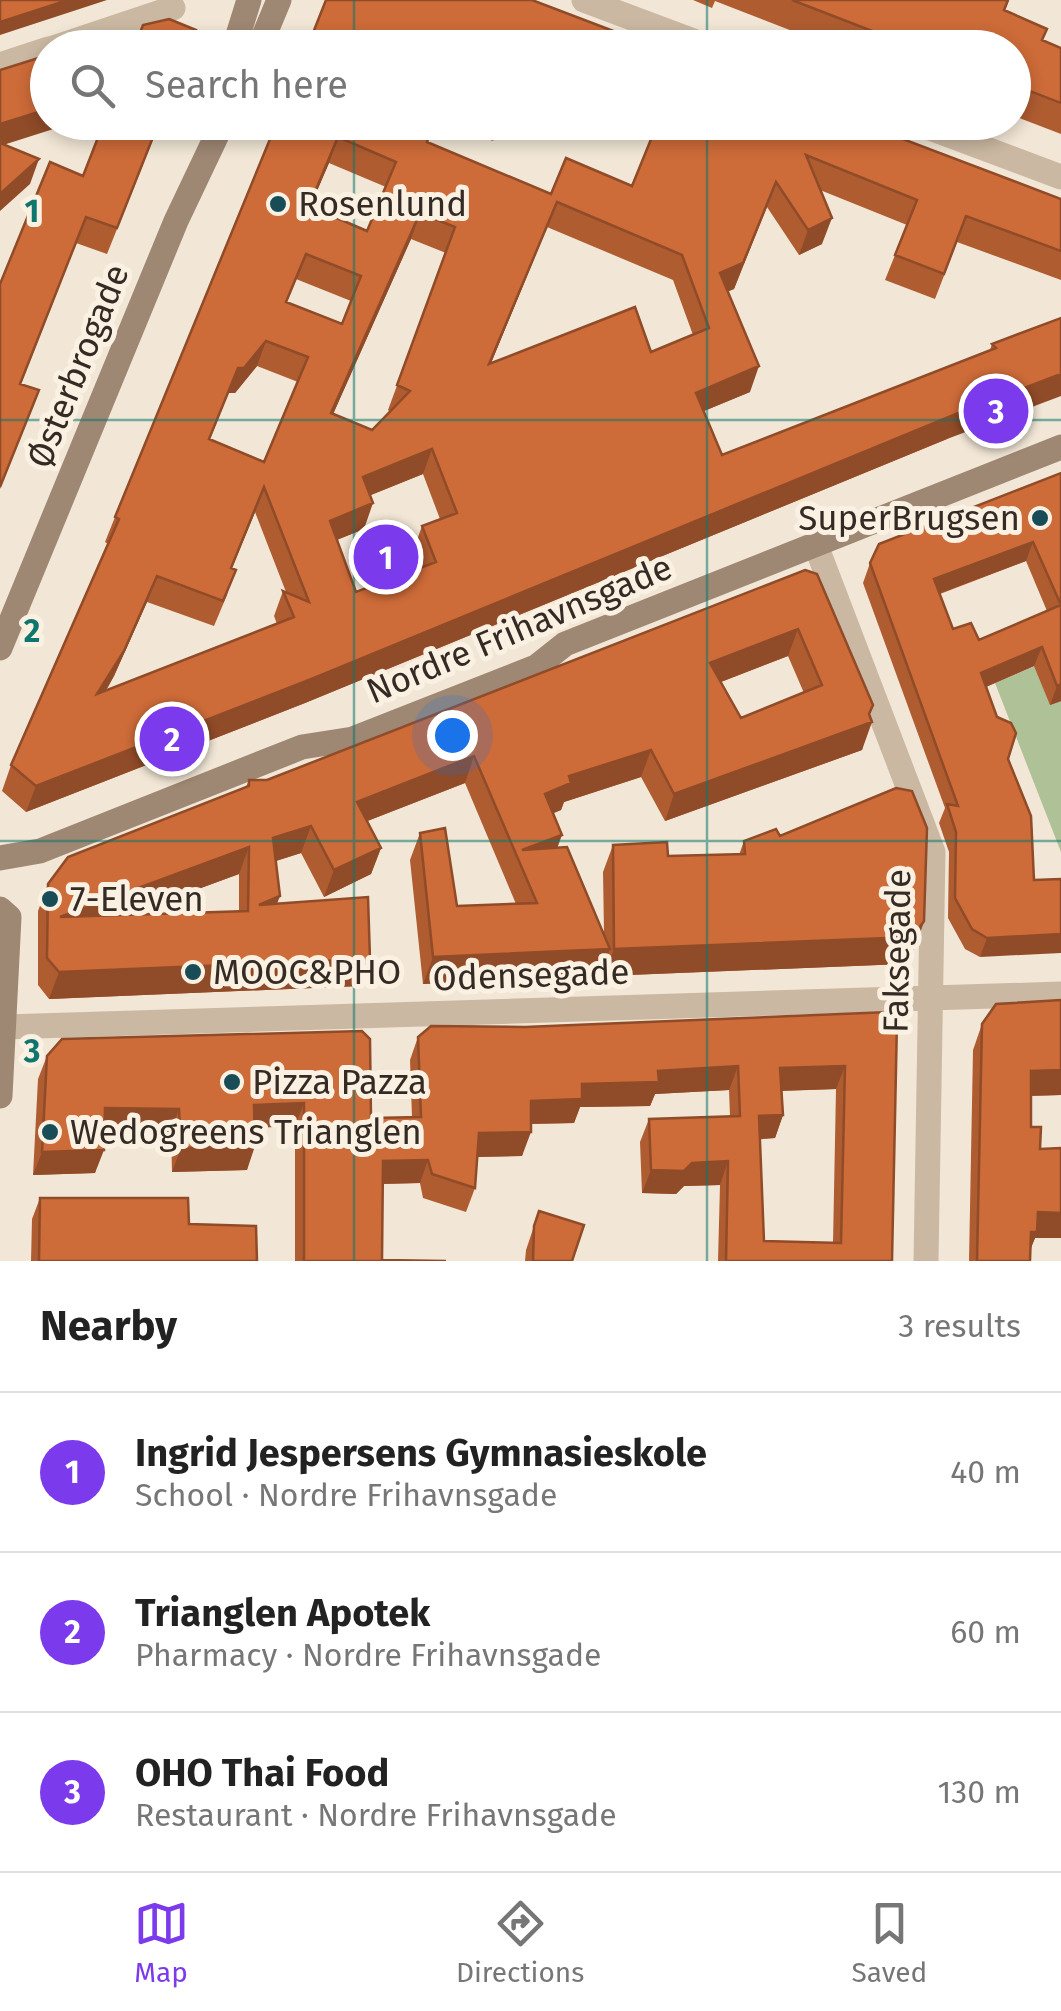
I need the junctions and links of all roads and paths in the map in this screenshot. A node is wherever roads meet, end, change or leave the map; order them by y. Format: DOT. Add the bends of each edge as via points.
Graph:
graph roads {
  1 [pos="250,0"];
  2 [pos="279,0"];
  3 [pos="584,0"];
  4 [pos="173,8"];
  5 [pos="105,30"];
  6 [pos="240,30"];
  7 [pos="266,30"];
  8 [pos="664,30"];
  9 [pos="30,55"];
  10 [pos="0,65"];
  11 [pos="203,140"];
  12 [pos="214,140"];
  13 [pos="962,140"];
  14 [pos="1061,177"];
  15 [pos="176,221"];
  16 [pos="1061,447"];
  17 [pos="815,544"];
  18 [pos="0,648"];
  19 [pos="0,858"];
  20 [pos="0,909"];
  21 [pos="1061,994"];
  22 [pos="932,997"];
  23 [pos="4,1027"];
  24 [pos="0,1096"];
  25 [pos="926,1261"];
  1 -- 6 [label="street"];
  2 -- 7 [label="street"];
  3 -- 8 [label="street"];
  4 -- 5 [label="street"];
  9 -- 10 [label="street"];
  11 -- 15 [label="street, Østerbrogade"];
  12 -- 15 [label="street, Østerbrogade"];
  13 -- 14 [label="street"];
  15 -- 18 [label="street, Østerbrogade"];
  16 -- 17 [label="street, Nordre Frihavnsgade"];
  17 -- 19 [label="street, Nordre Frihavnsgade" via="352,739 302,747 40,851"];
  17 -- 22 [label="street, Faksegade" via="933,852"];
  20 -- 23 [label="street" via="9,917"];
  21 -- 22 [label="street, Odensegade"];
  22 -- 23 [label="street, Odensegade"];
  22 -- 25 [label="street, Faksegade"];
  23 -- 24 [label="street"];
}
